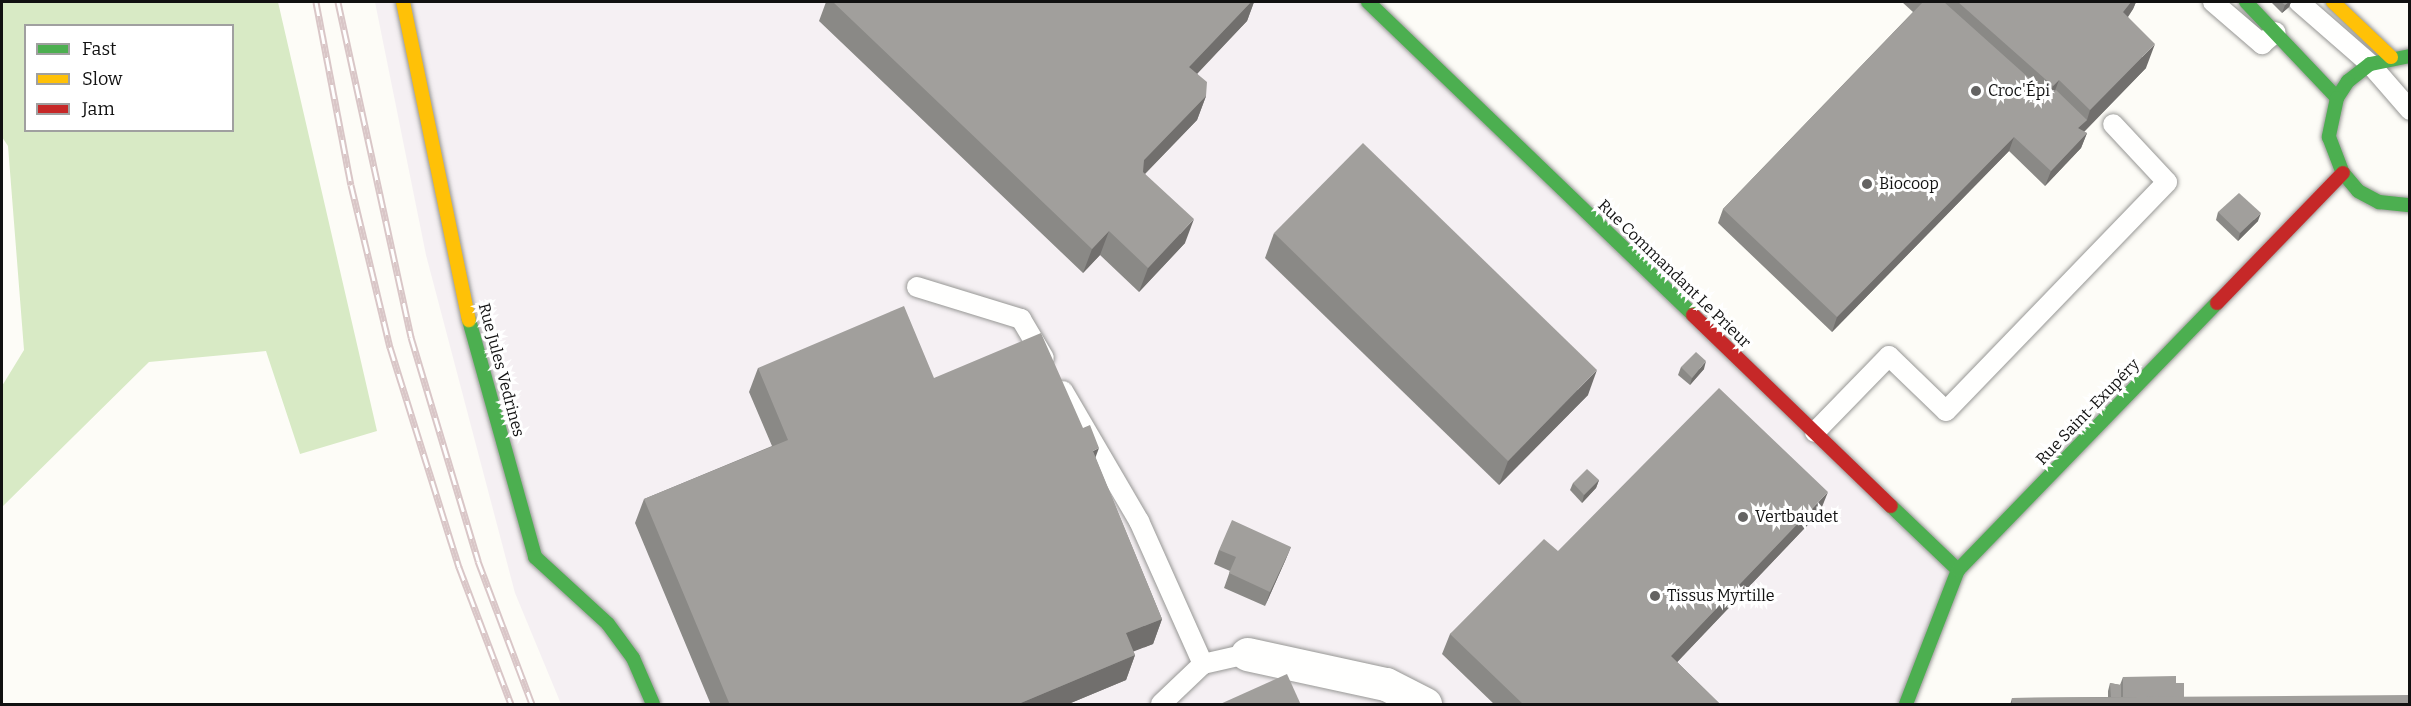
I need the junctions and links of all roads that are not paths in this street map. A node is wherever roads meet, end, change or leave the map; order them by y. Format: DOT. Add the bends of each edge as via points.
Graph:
graph roads {
  1 [pos="403,2"];
  2 [pos="1368,2"];
  3 [pos="2213,2"];
  4 [pos="2246,2"];
  5 [pos="2300,2"];
  6 [pos="2333,2"];
  7 [pos="2276,32"];
  8 [pos="2400,56"];
  9 [pos="2370,64"];
  10 [pos="2337,98"];
  11 [pos="2406,105"];
  12 [pos="2113,124"];
  13 [pos="2343,174"];
  14 [pos="2409,205"];
  15 [pos="916,287"];
  16 [pos="1815,432"];
  17 [pos="1958,570"];
  18 [pos="1247,654"];
  19 [pos="1203,664"];
  20 [pos="653,705"];
  21 [pos="1161,705"];
  22 [pos="1425,705"];
  23 [pos="1906,705"];
  1 -- 20 [label="street, Rue Jules Vedrines" via="472,332 535,558 608,624 633,658"];
  2 -- 16 [label="street, Rue Commandant Le Prieur"];
  3 -- 7 [label="lane" via="2262,44"];
  4 -- 7 [label="street"];
  5 -- 9 [label="lane"];
  6 -- 8 [label="street"];
  7 -- 10 [label="street"];
  8 -- 9 [label="street"];
  8 -- 11 [label="lane"];
  9 -- 10 [label="street"];
  9 -- 11 [label="lane"];
  10 -- 13 [label="street" via="2329,136"];
  12 -- 16 [label="lane" via="2167,182 1946,411 1889,356"];
  13 -- 14 [label="street" via="2379,202"];
  13 -- 17 [label="street, Rue Saint-Exupéry"];
  15 -- 19 [label="lane" via="1021,319 1139,521"];
  16 -- 17 [label="street, Rue Commandant Le Prieur"];
  17 -- 23 [label="street, Rue Saint-Exupéry"];
  18 -- 19 [label="lane"];
  18 -- 22 [label="street" via="1386,684"];
  19 -- 21 [label="lane"];
}
